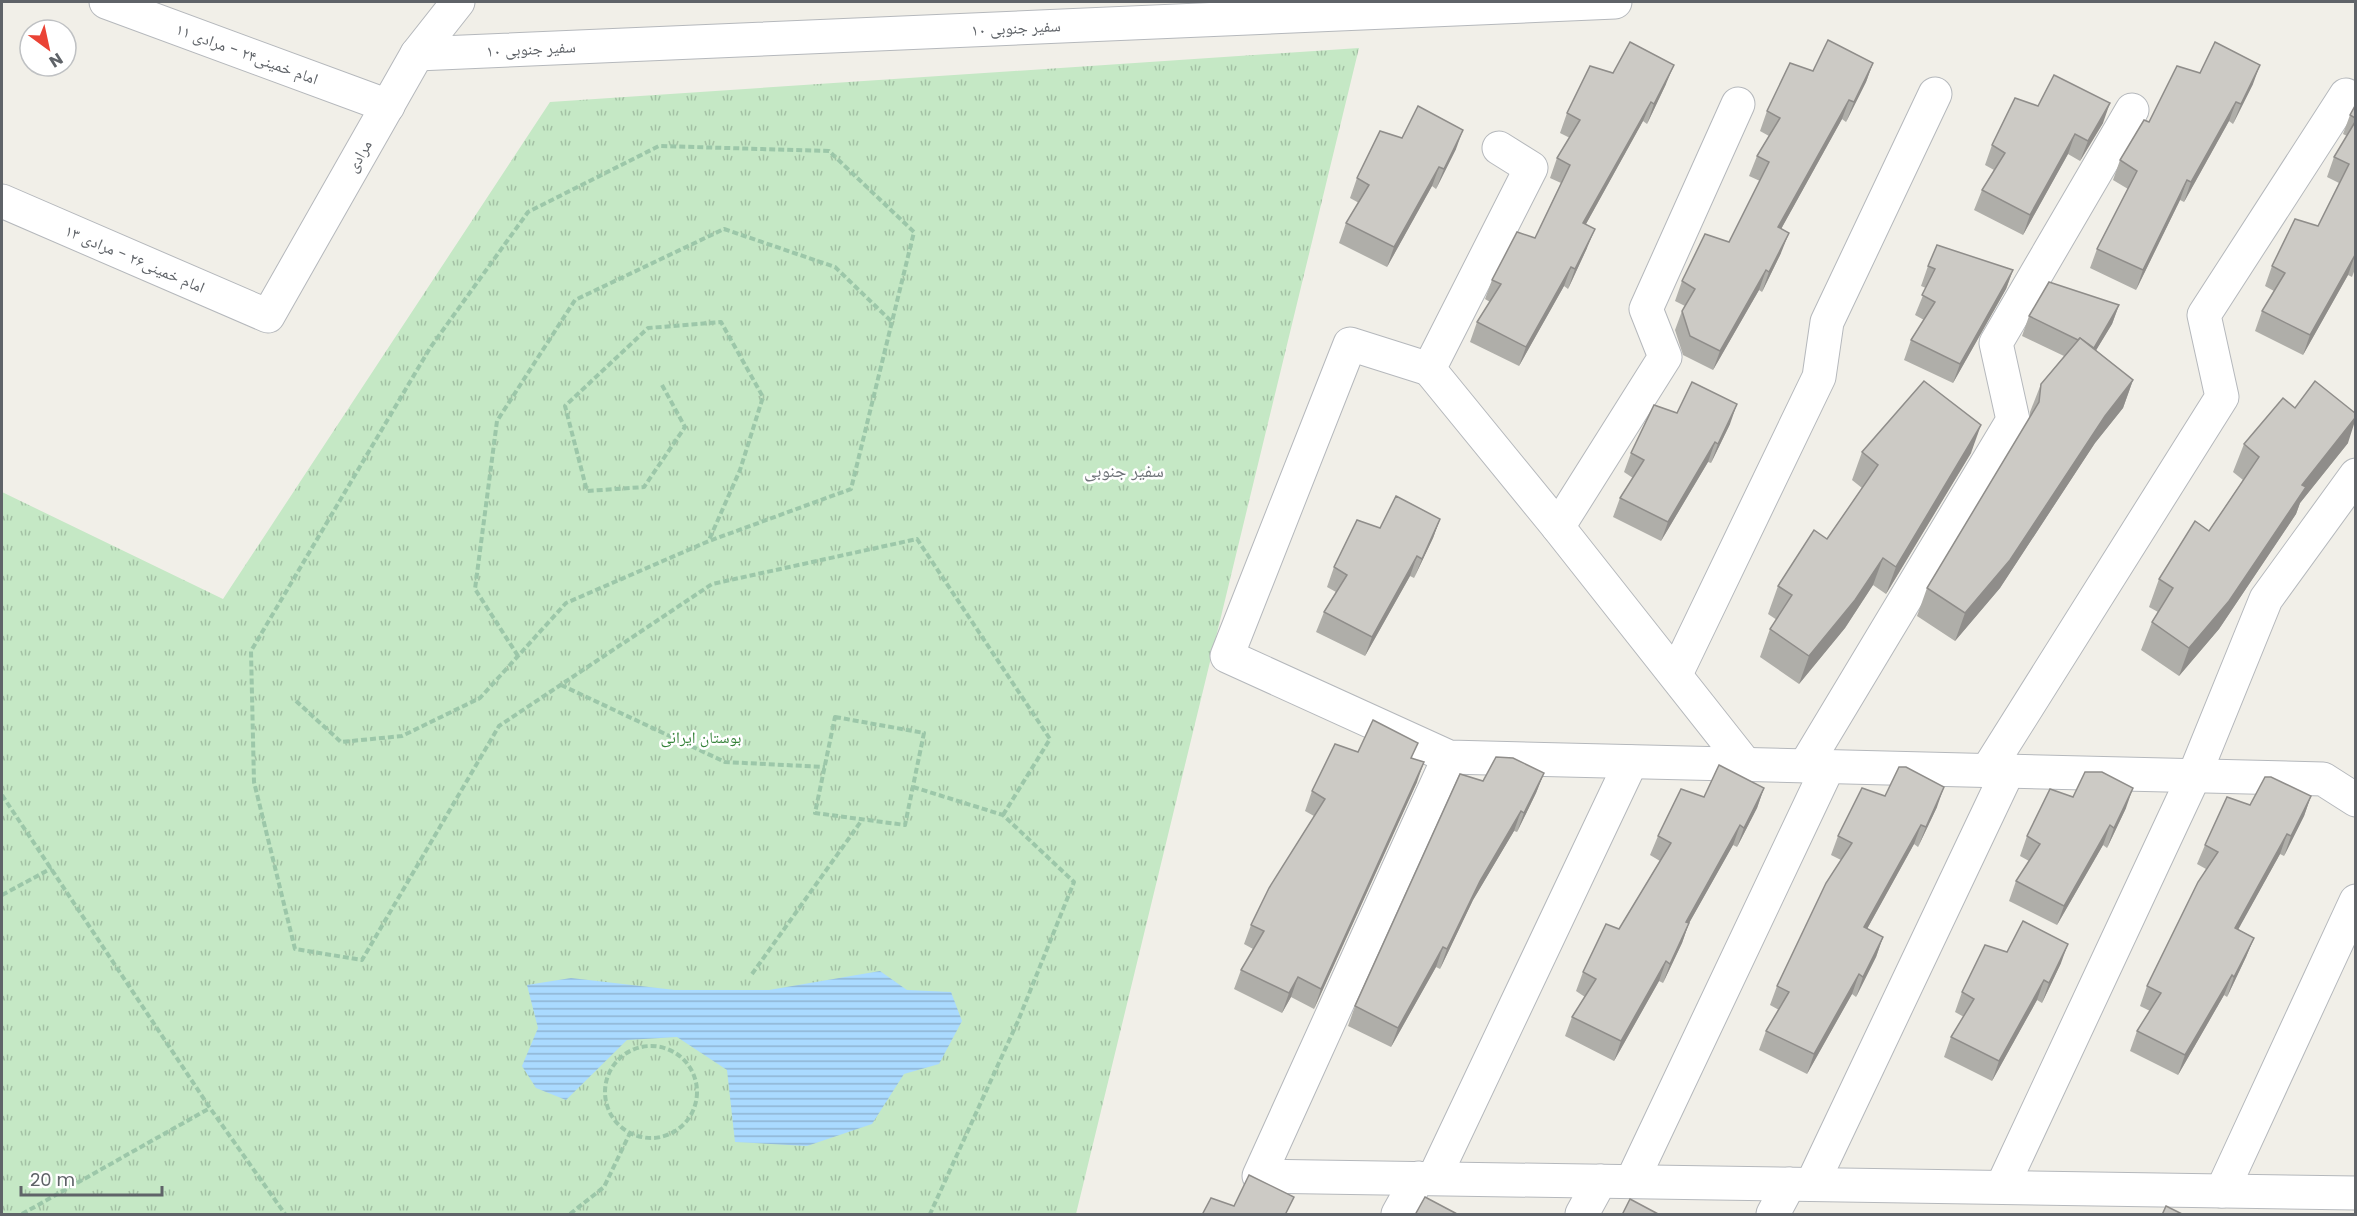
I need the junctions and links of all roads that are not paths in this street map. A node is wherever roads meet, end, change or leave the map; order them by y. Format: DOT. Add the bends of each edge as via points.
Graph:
graph roads {
  1 [pos="106,2"];
  2 [pos="458,2"];
  3 [pos="1615,2"];
  4 [pos="417,54"];
  5 [pos="1935,94"];
  6 [pos="2346,95"];
  7 [pos="1738,104"];
  8 [pos="388,106"];
  9 [pos="2132,110"];
  10 [pos="1499,148"];
  11 [pos="2,201"];
  12 [pos="268,316"];
  13 [pos="1429,369"];
  14 [pos="2355,475"];
  15 [pos="1558,527"];
  16 [pos="1676,674"];
  17 [pos="1449,757"];
  18 [pos="1631,762"];
  19 [pos="1746,765"];
  20 [pos="1817,767"];
  21 [pos="1998,771"];
  22 [pos="2194,776"];
  23 [pos="2355,800"];
  24 [pos="2355,901"];
  25 [pos="1426,1178"];
  26 [pos="1600,1181"];
  27 [pos="1632,1181"];
  28 [pos="1801,1184"];
  29 [pos="2222,1191"];
  30 [pos="2355,1193"];
  31 [pos="1976,1196"];
  32 [pos="2136,1202"];
  33 [pos="2298,1203"];
  34 [pos="1398,1215"];
  35 [pos="1582,1215"];
  36 [pos="1773,1215"];
  1 -- 8 [label="street, امام خمینی۲۴ - مرادی ۱۱"];
  2 -- 4 [label="street, مرادی"];
  3 -- 4 [label="street, سفیر جنوبی ۱۰"];
  4 -- 8 [label="street, مرادی"];
  5 -- 16 [label="street" via="1827,322 1819,377"];
  6 -- 21 [label="street" via="2205,315 2222,398"];
  7 -- 15 [label="street" via="1646,309 1665,357"];
  8 -- 12 [label="street, مرادی"];
  9 -- 20 [label="street" via="1996,343 2013,420"];
  10 -- 13 [label="street" via="1531,168"];
  11 -- 12 [label="street, امام خمینی۲۶ - مرادی ۱۳"];
  13 -- 15 [label="street"];
  13 -- 17 [label="street" via="1350,344 1227,656"];
  14 -- 22 [label="street" via="2266,599"];
  15 -- 16 [label="street"];
  16 -- 19 [label="street"];
  17 -- 18 [label="street"];
  17 -- 25 [label="street" via="1259,1176"];
  18 -- 19 [label="street"];
  18 -- 25 [label="street"];
  19 -- 20 [label="street"];
  20 -- 21 [label="street"];
  20 -- 27 [label="street"];
  21 -- 22 [label="street"];
  21 -- 28 [label="street"];
  22 -- 23 [label="street" via="2323,779"];
  22 -- 31 [label="street"];
  24 -- 29 [label="street"];
  25 -- 26 [label="street"];
  25 -- 34 [label="street"];
  26 -- 27 [label="street"];
  26 -- 35 [label="street"];
  27 -- 28 [label="street"];
  28 -- 31 [label="street"];
  28 -- 36 [label="street"];
  29 -- 32 [label="street"];
  29 -- 33 [label="street"];
  30 -- 33 [label="street"];
  31 -- 32 [label="street"];
}
